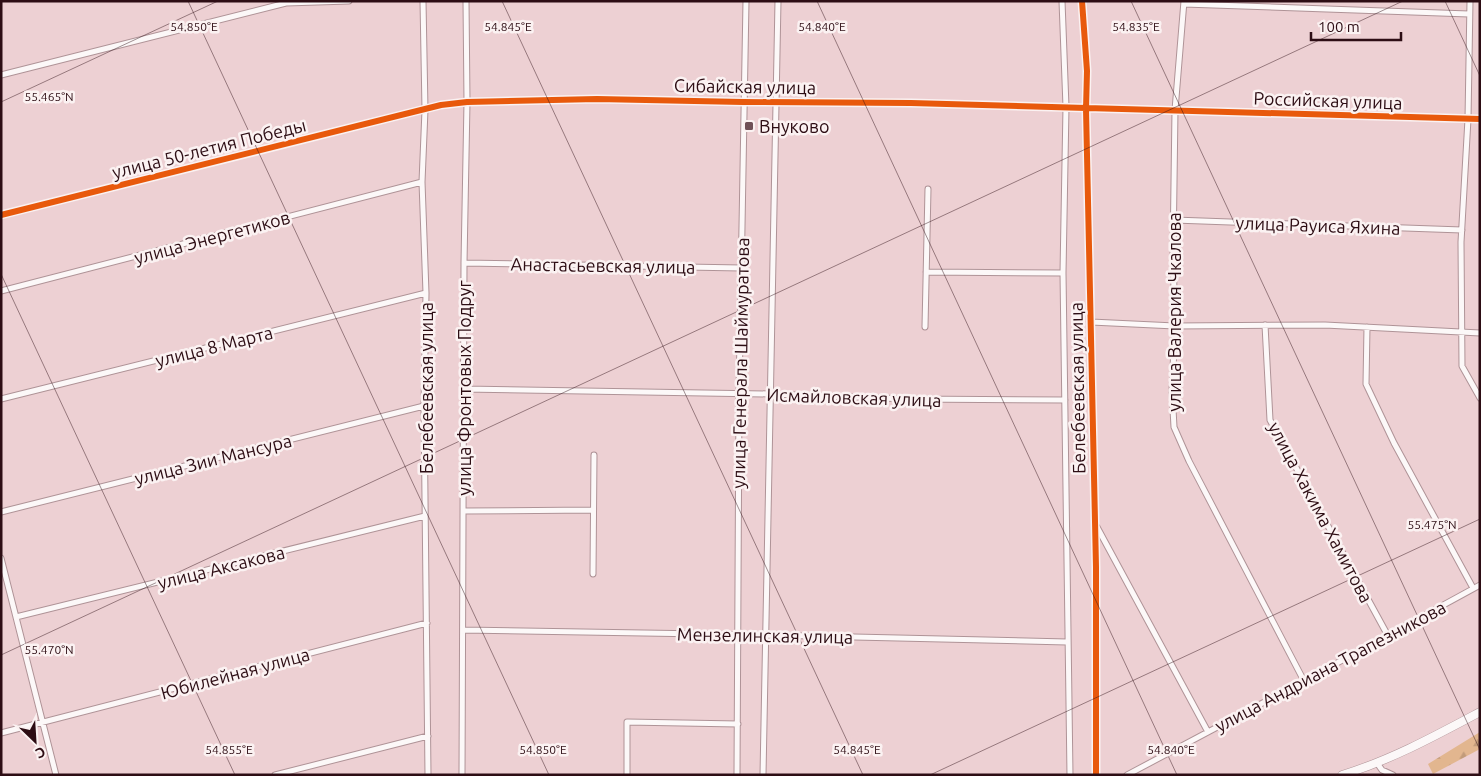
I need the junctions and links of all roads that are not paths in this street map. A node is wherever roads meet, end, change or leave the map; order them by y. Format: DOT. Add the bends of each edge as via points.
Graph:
graph roads {
  1 [pos="349,1"];
  2 [pos="423,1"];
  3 [pos="466,1"];
  4 [pos="746,1"];
  5 [pos="778,1"];
  6 [pos="1062,1"];
  7 [pos="1082,1"];
  8 [pos="1470,1"];
  9 [pos="1184,3"];
  10 [pos="1469,14"];
  11 [pos="1,75"];
  12 [pos="467,102"];
  13 [pos="743,102"];
  14 [pos="776,102"];
  15 [pos="1066,107"];
  16 [pos="1086,109"];
  17 [pos="425,110"];
  18 [pos="1176,110"];
  19 [pos="1468,119"];
  20 [pos="1480,119"];
  21 [pos="422,182"];
  22 [pos="928,189"];
  23 [pos="1,215"];
  24 [pos="1174,220"];
  25 [pos="1462,230"];
  26 [pos="464,263"];
  27 [pos="741,268"];
  28 [pos="926,272"];
  29 [pos="1063,273"];
  30 [pos="1,292"];
  31 [pos="426,293"];
  32 [pos="1091,322"];
  33 [pos="1265,325"];
  34 [pos="1175,326"];
  35 [pos="1367,326"];
  36 [pos="925,327"];
  37 [pos="1461,333"];
  38 [pos="1480,333"];
  39 [pos="464,389"];
  40 [pos="739,394"];
  41 [pos="770,394"];
  42 [pos="1480,398"];
  43 [pos="1,399"];
  44 [pos="1065,400"];
  45 [pos="424,406"];
  46 [pos="594,455"];
  47 [pos="593,510"];
  48 [pos="464,511"];
  49 [pos="1,512"];
  50 [pos="426,516"];
  51 [pos="1095,524"];
  52 [pos="1,558"];
  53 [pos="593,574"];
  54 [pos="1480,585"];
  55 [pos="1473,588"];
  56 [pos="16,618"];
  57 [pos="427,623"];
  58 [pos="463,630"];
  59 [pos="738,634"];
  60 [pos="767,634"];
  61 [pos="1387,634"];
  62 [pos="1067,642"];
  63 [pos="1304,681"];
  64 [pos="1480,712"];
  65 [pos="43,722"];
  66 [pos="738,724"];
  67 [pos="1208,732"];
  68 [pos="1,733"];
  69 [pos="428,736"];
  70 [pos="1377,763"];
  71 [pos="56,775"];
  72 [pos="275,775"];
  73 [pos="428,775"];
  74 [pos="462,775"];
  75 [pos="627,775"];
  76 [pos="737,775"];
  77 [pos="763,775"];
  78 [pos="1070,775"];
  79 [pos="1096,775"];
  80 [pos="1128,775"];
  81 [pos="1342,775"];
  82 [pos="1393,775"];
  1 -- 11 [label="street" via="286,3"];
  2 -- 17 [label="street, Белебеевская улица"];
  3 -- 12 [label="street, улица Фронтовых Подруг"];
  4 -- 13 [label="street, улица Генерала Шаймуратова"];
  5 -- 14 [label="street"];
  6 -- 15 [label="street, Белебеевская улица"];
  7 -- 16 [label="street, Белебеевская улица"];
  8 -- 10 [label="street"];
  9 -- 10 [label="street"];
  9 -- 18 [label="street, улица Валерия Чкалова"];
  10 -- 19 [label="street"];
  12 -- 13 [label="street, Сибайская улица" via="597,99"];
  12 -- 17 [label="street, Сибайская улица"];
  12 -- 26 [label="street, улица Фронтовых Подруг"];
  13 -- 14 [label="street, Сибайская улица"];
  13 -- 27 [label="street, улица Генерала Шаймуратова"];
  14 -- 15 [label="street, Сибайская улица"];
  14 -- 41 [label="street"];
  15 -- 16 [label="street, Сибайская улица"];
  15 -- 29 [label="street, Белебеевская улица"];
  16 -- 18 [label="street, Российская улица"];
  16 -- 32 [label="street, Белебеевская улица"];
  17 -- 21 [label="street, Белебеевская улица"];
  17 -- 23 [label="street, улица 50-летия Победы"];
  18 -- 19 [label="street, Российская улица"];
  18 -- 24 [label="street, улица Валерия Чкалова"];
  19 -- 20 [label="street, Российская улица"];
  19 -- 25 [label="street"];
  21 -- 30 [label="street, улица Энергетиков"];
  21 -- 31 [label="street, Белебеевская улица"];
  22 -- 28 [label="street"];
  24 -- 25 [label="street, улица Рауиса Яхина"];
  24 -- 34 [label="street, улица Валерия Чкалова"];
  25 -- 37 [label="street"];
  26 -- 27 [label="street, Анастасьевская улица"];
  26 -- 39 [label="street, улица Фронтовых Подруг"];
  27 -- 40 [label="street, улица Генерала Шаймуратова"];
  28 -- 29 [label="street"];
  28 -- 36 [label="street"];
  29 -- 44 [label="street, Белебеевская улица"];
  31 -- 43 [label="street, улица 8 Марта"];
  31 -- 45 [label="street, Белебеевская улица"];
  32 -- 34 [label="street"];
  32 -- 51 [label="street, Белебеевская улица"];
  33 -- 34 [label="street"];
  33 -- 35 [label="street"];
  33 -- 61 [label="street, улица Хакима Хамитова" via="1270,420"];
  34 -- 63 [label="street, улица Валерия Чкалова" via="1174,427"];
  35 -- 37 [label="street"];
  35 -- 55 [label="street" via="1366,384 1394,443"];
  37 -- 38 [label="street"];
  37 -- 42 [label="street" via="1462,366"];
  39 -- 40 [label="street, Исмайловская улица"];
  39 -- 48 [label="street, улица Фронтовых Подруг"];
  40 -- 41 [label="street, Исмайловская улица"];
  40 -- 59 [label="street, улица Генерала Шаймуратова"];
  41 -- 44 [label="street, Исмайловская улица"];
  41 -- 60 [label="street"];
  44 -- 62 [label="street, Белебеевская улица"];
  45 -- 49 [label="street, улица Зии Мансура"];
  45 -- 50 [label="street, Белебеевская улица"];
  46 -- 47 [label="street"];
  47 -- 48 [label="street"];
  47 -- 53 [label="street"];
  48 -- 58 [label="street, улица Фронтовых Подруг"];
  50 -- 56 [label="street, улица Аксакова"];
  50 -- 57 [label="street, Белебеевская улица"];
  51 -- 67 [label="street"];
  51 -- 79 [label="street, Белебеевская улица"];
  52 -- 56 [label="street"];
  54 -- 55 [label="street, улица Андриана Трапезникова"];
  55 -- 61 [label="street, улица Андриана Трапезникова"];
  56 -- 65 [label="street"];
  57 -- 65 [label="street, Юбилейная улица"];
  57 -- 69 [label="street, Белебеевская улица"];
  58 -- 59 [label="street, Мензелинская улица"];
  58 -- 74 [label="street, улица Фронтовых Подруг"];
  59 -- 60 [label="street, Мензелинская улица"];
  59 -- 66 [label="street, улица Генерала Шаймуратова"];
  60 -- 62 [label="street, Мензелинская улица"];
  60 -- 77 [label="street"];
  61 -- 63 [label="street, улица Андриана Трапезникова"];
  62 -- 78 [label="street, Белебеевская улица"];
  63 -- 67 [label="street, улица Андриана Трапезникова"];
  64 -- 70 [label="street"];
  65 -- 68 [label="street, Юбилейная улица"];
  65 -- 71 [label="street"];
  66 -- 75 [label="street" via="627,722"];
  66 -- 76 [label="street, улица Генерала Шаймуратова"];
  67 -- 80 [label="street, улица Андриана Трапезникова"];
  69 -- 72 [label="street"];
  69 -- 73 [label="street, Белебеевская улица"];
  70 -- 81 [label="street"];
  70 -- 82 [label="street" via="1382,770"];
}
